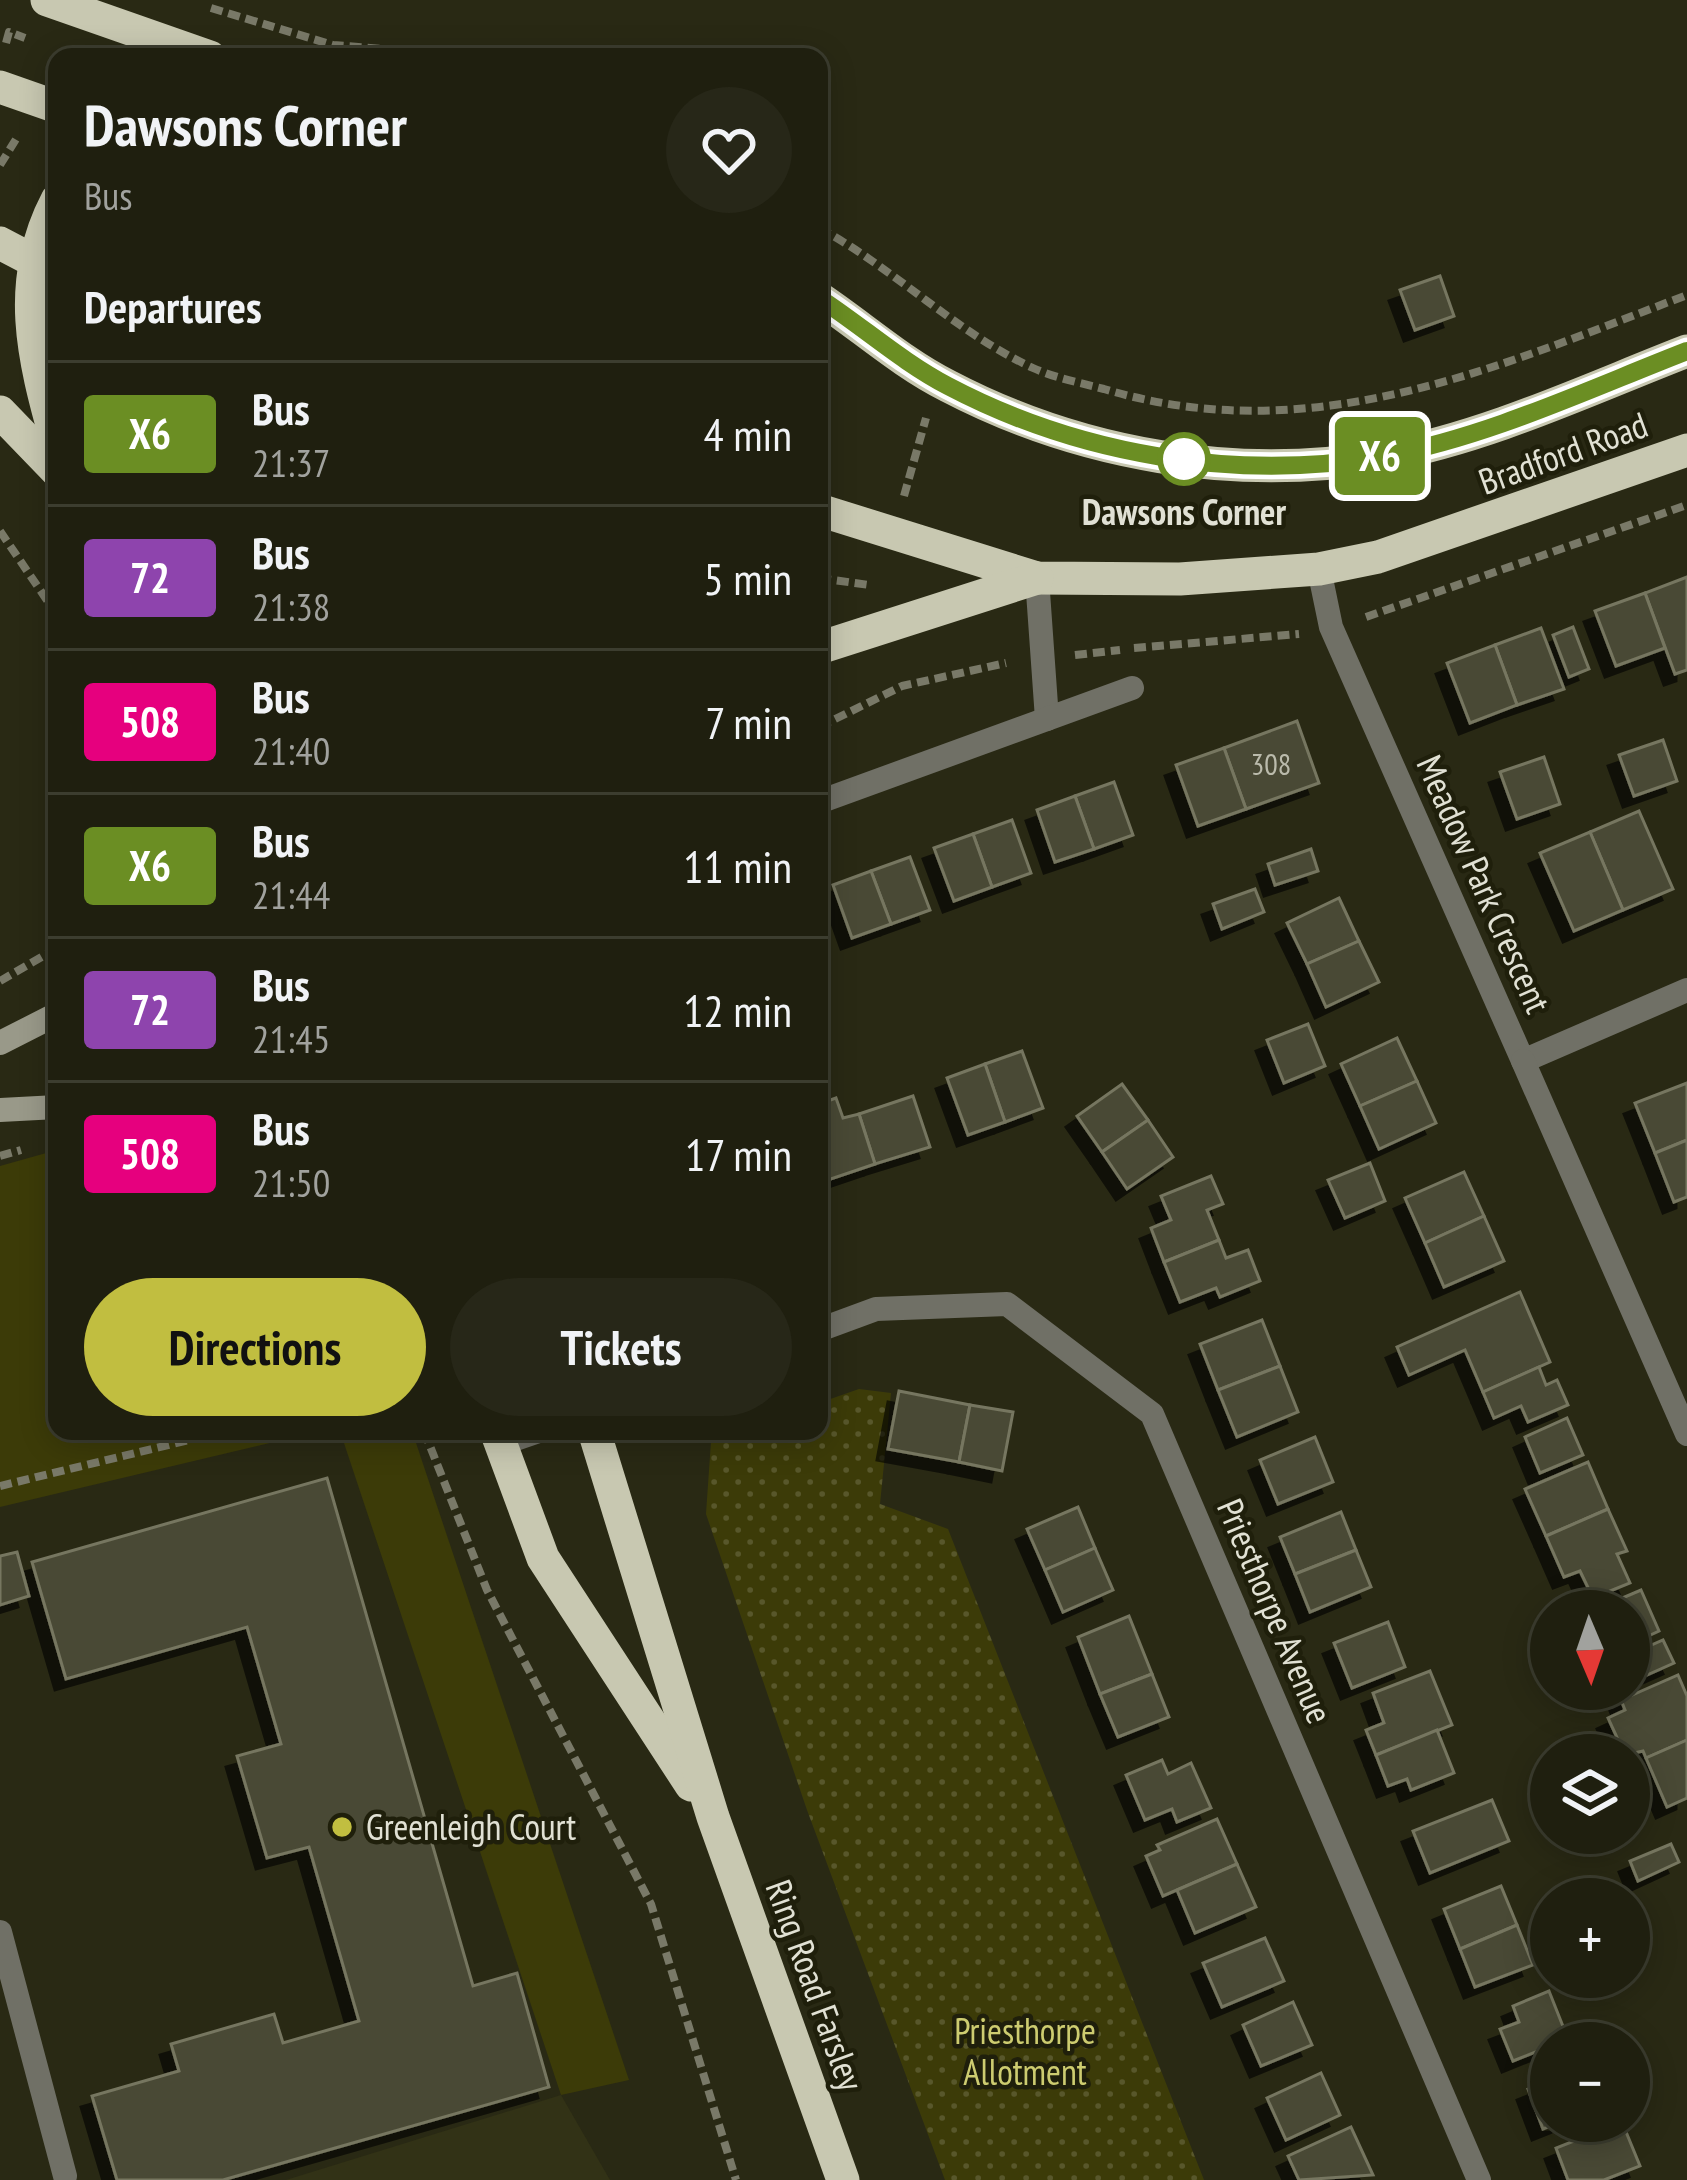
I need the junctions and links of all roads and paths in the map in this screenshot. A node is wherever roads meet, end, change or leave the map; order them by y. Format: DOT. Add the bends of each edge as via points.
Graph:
graph roads {
  1 [pos="47,0"];
  2 [pos="206,7"];
  3 [pos="184,48"];
  4 [pos="370,48"];
  5 [pos="0,87"];
  6 [pos="48,104"];
  7 [pos="12,144"];
  8 [pos="0,165"];
  9 [pos="828,234"];
  10 [pos="0,243"];
  11 [pos="45,266"];
  12 [pos="1687,295"];
  13 [pos="828,304"];
  14 [pos="1687,351"];
  15 [pos="48,411"];
  16 [pos="0,412"];
  17 [pos="925,420"];
  18 [pos="1687,450"];
  19 [pos="48,462"];
  20 [pos="906,485"];
  21 [pos="828,513"];
  22 [pos="0,531"];
  23 [pos="1319,568"];
  24 [pos="1037,578"];
  25 [pos="828,579"];
  26 [pos="851,582"];
  27 [pos="48,602"];
  28 [pos="828,645"];
  29 [pos="1129,649"];
  30 [pos="1042,658"];
  31 [pos="1132,688"];
  32 [pos="1047,719"];
  33 [pos="828,723"];
  34 [pos="828,799"];
  35 [pos="48,953"];
  36 [pos="0,981"];
  37 [pos="1687,990"];
  38 [pos="48,1019"];
  39 [pos="0,1043"];
  40 [pos="1523,1061"];
  41 [pos="48,1108"];
  42 [pos="0,1111"];
  43 [pos="828,1327"];
  44 [pos="1687,1434"];
  45 [pos="189,1440"];
  46 [pos="428,1440"];
  47 [pos="500,1440"];
  48 [pos="597,1440"];
  49 [pos="0,1486"];
  50 [pos="713,1817"];
  51 [pos="0,1932"];
  52 [pos="9,1999"];
  53 [pos="65,2176"];
  54 [pos="736,2180"];
  55 [pos="843,2180"];
  56 [pos="1479,2180"];
  1 -- 3 [label="highway"];
  2 -- 4 [label="path" via="333,45"];
  5 -- 6 [label="highway"];
  7 -- 8 [label="path"];
  9 -- 12 [label="path" via="1035,369 1154,404 1257,412 1336,409 1456,380"];
  10 -- 11 [label="highway"];
  11 -- 15 [label="highway" via="28,310"];
  13 -- 14 [label="highway, Bradford Road" via="943,384 1031,425 1145,456 1263,465 1384,456 1514,418"];
  16 -- 19 [label="highway"];
  17 -- 20 [label="path"];
  18 -- 23 [label="highway, Bradford Road" via="1441,538"];
  21 -- 24 [label="highway"];
  22 -- 27 [label="path"];
  23 -- 24 [label="highway, Bradford Road"];
  23 -- 40 [label="street, Meadow Park Crescent" via="1331,627"];
  24 -- 28 [label="highway"];
  24 -- 30 [label="street"];
  25 -- 26 [label="path"];
  29 -- 30 [label="path"];
  30 -- 32 [label="street"];
  30 -- 33 [label="path" via="902,686"];
  31 -- 32 [label="street"];
  32 -- 34 [label="street"];
  35 -- 36 [label="path"];
  37 -- 40 [label="street, Meadow Park Crescent"];
  38 -- 39 [label="main road"];
  40 -- 44 [label="street"];
  41 -- 42 [label="main road"];
  43 -- 56 [label="street, Priesthorpe Avenue" via="876,1309 1007,1304 1152,1414"];
  45 -- 49 [label="path"];
  46 -- 54 [label="path" via="487,1590 651,1904"];
  47 -- 50 [label="highway" via="543,1558"];
  48 -- 50 [label="highway"];
  50 -- 55 [label="highway, Ring Road Farsley"];
  51 -- 52 [label="street"];
  52 -- 53 [label="street"];
}
